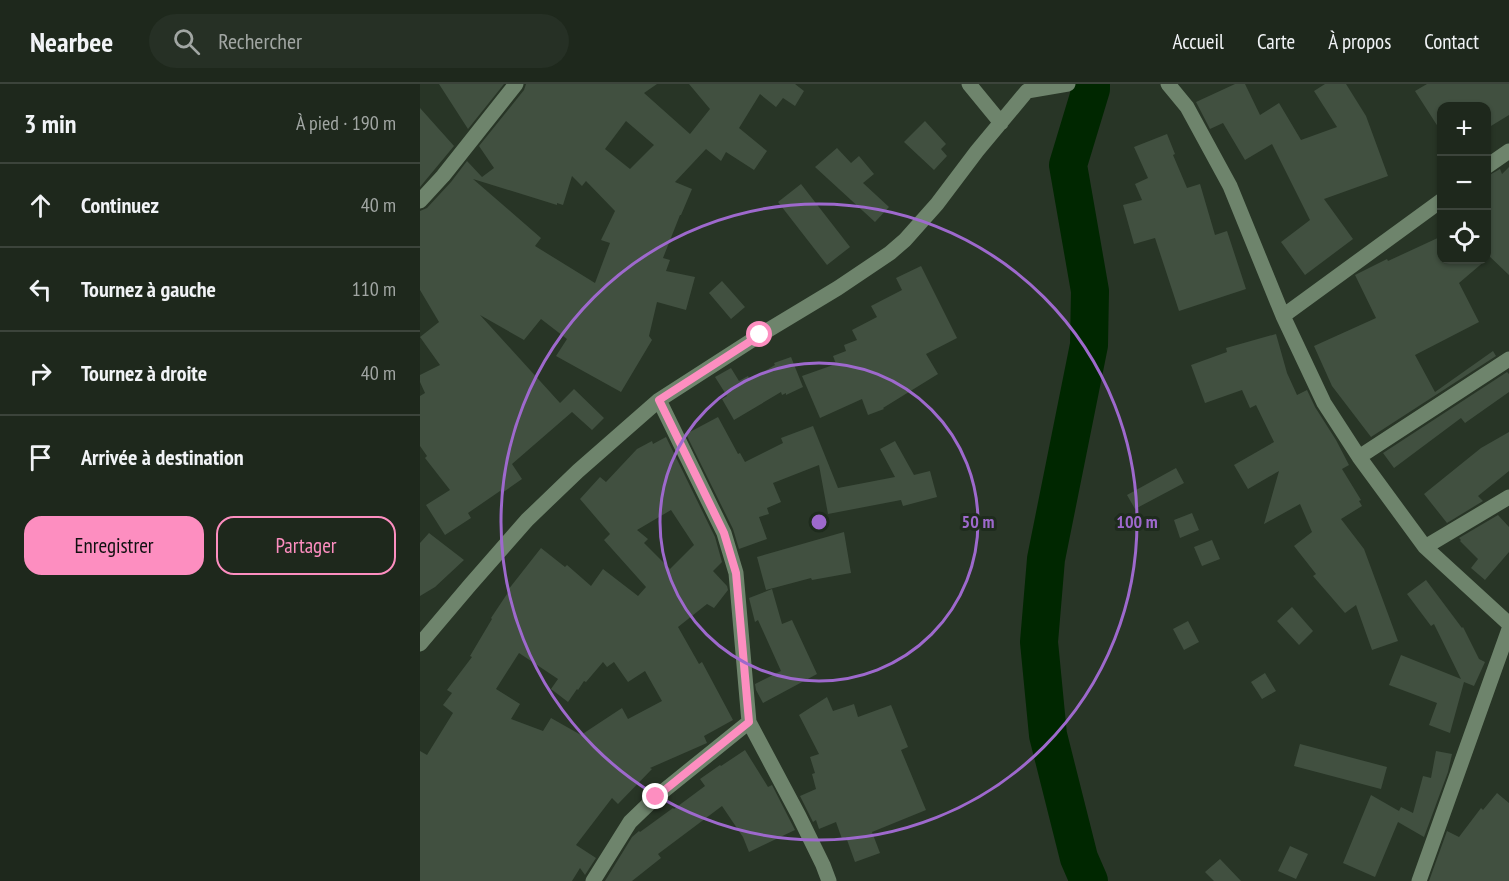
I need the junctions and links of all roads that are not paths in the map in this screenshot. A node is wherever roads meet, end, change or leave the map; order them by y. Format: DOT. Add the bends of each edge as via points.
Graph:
graph roads {
  1 [pos="516,84"];
  2 [pos="969,84"];
  3 [pos="1068,84"];
  4 [pos="1168,84"];
  5 [pos="1001,123"];
  6 [pos="1509,151"];
  7 [pos="1491,164"];
  8 [pos="420,201"];
  9 [pos="1437,204"];
  10 [pos="1283,316"];
  11 [pos="1509,359"];
  12 [pos="659,400"];
  13 [pos="1359,457"];
  14 [pos="1509,497"];
  15 [pos="1425,547"];
  16 [pos="1509,624"];
  17 [pos="1509,629"];
  18 [pos="420,644"];
  19 [pos="749,722"];
  20 [pos="593,881"];
  21 [pos="829,881"];
  22 [pos="1419,881"];
  1 -- 8 [label="street"];
  2 -- 5 [label="street"];
  3 -- 5 [label="street" via="1027,91"];
  4 -- 10 [label="street" via="1187,107 1230,186"];
  5 -- 12 [label="street" via="937,204 890,253"];
  6 -- 7 [label="street"];
  9 -- 10 [label="street"];
  10 -- 13 [label="street" via="1324,403"];
  11 -- 13 [label="street"];
  12 -- 18 [label="street" via="527,520"];
  12 -- 19 [label="street" via="724,533 736,573"];
  13 -- 15 [label="street"];
  14 -- 15 [label="street"];
  15 -- 16 [label="street"];
  17 -- 22 [label="street"];
  19 -- 20 [label="street" via="630,822"];
  19 -- 21 [label="street"];
}
